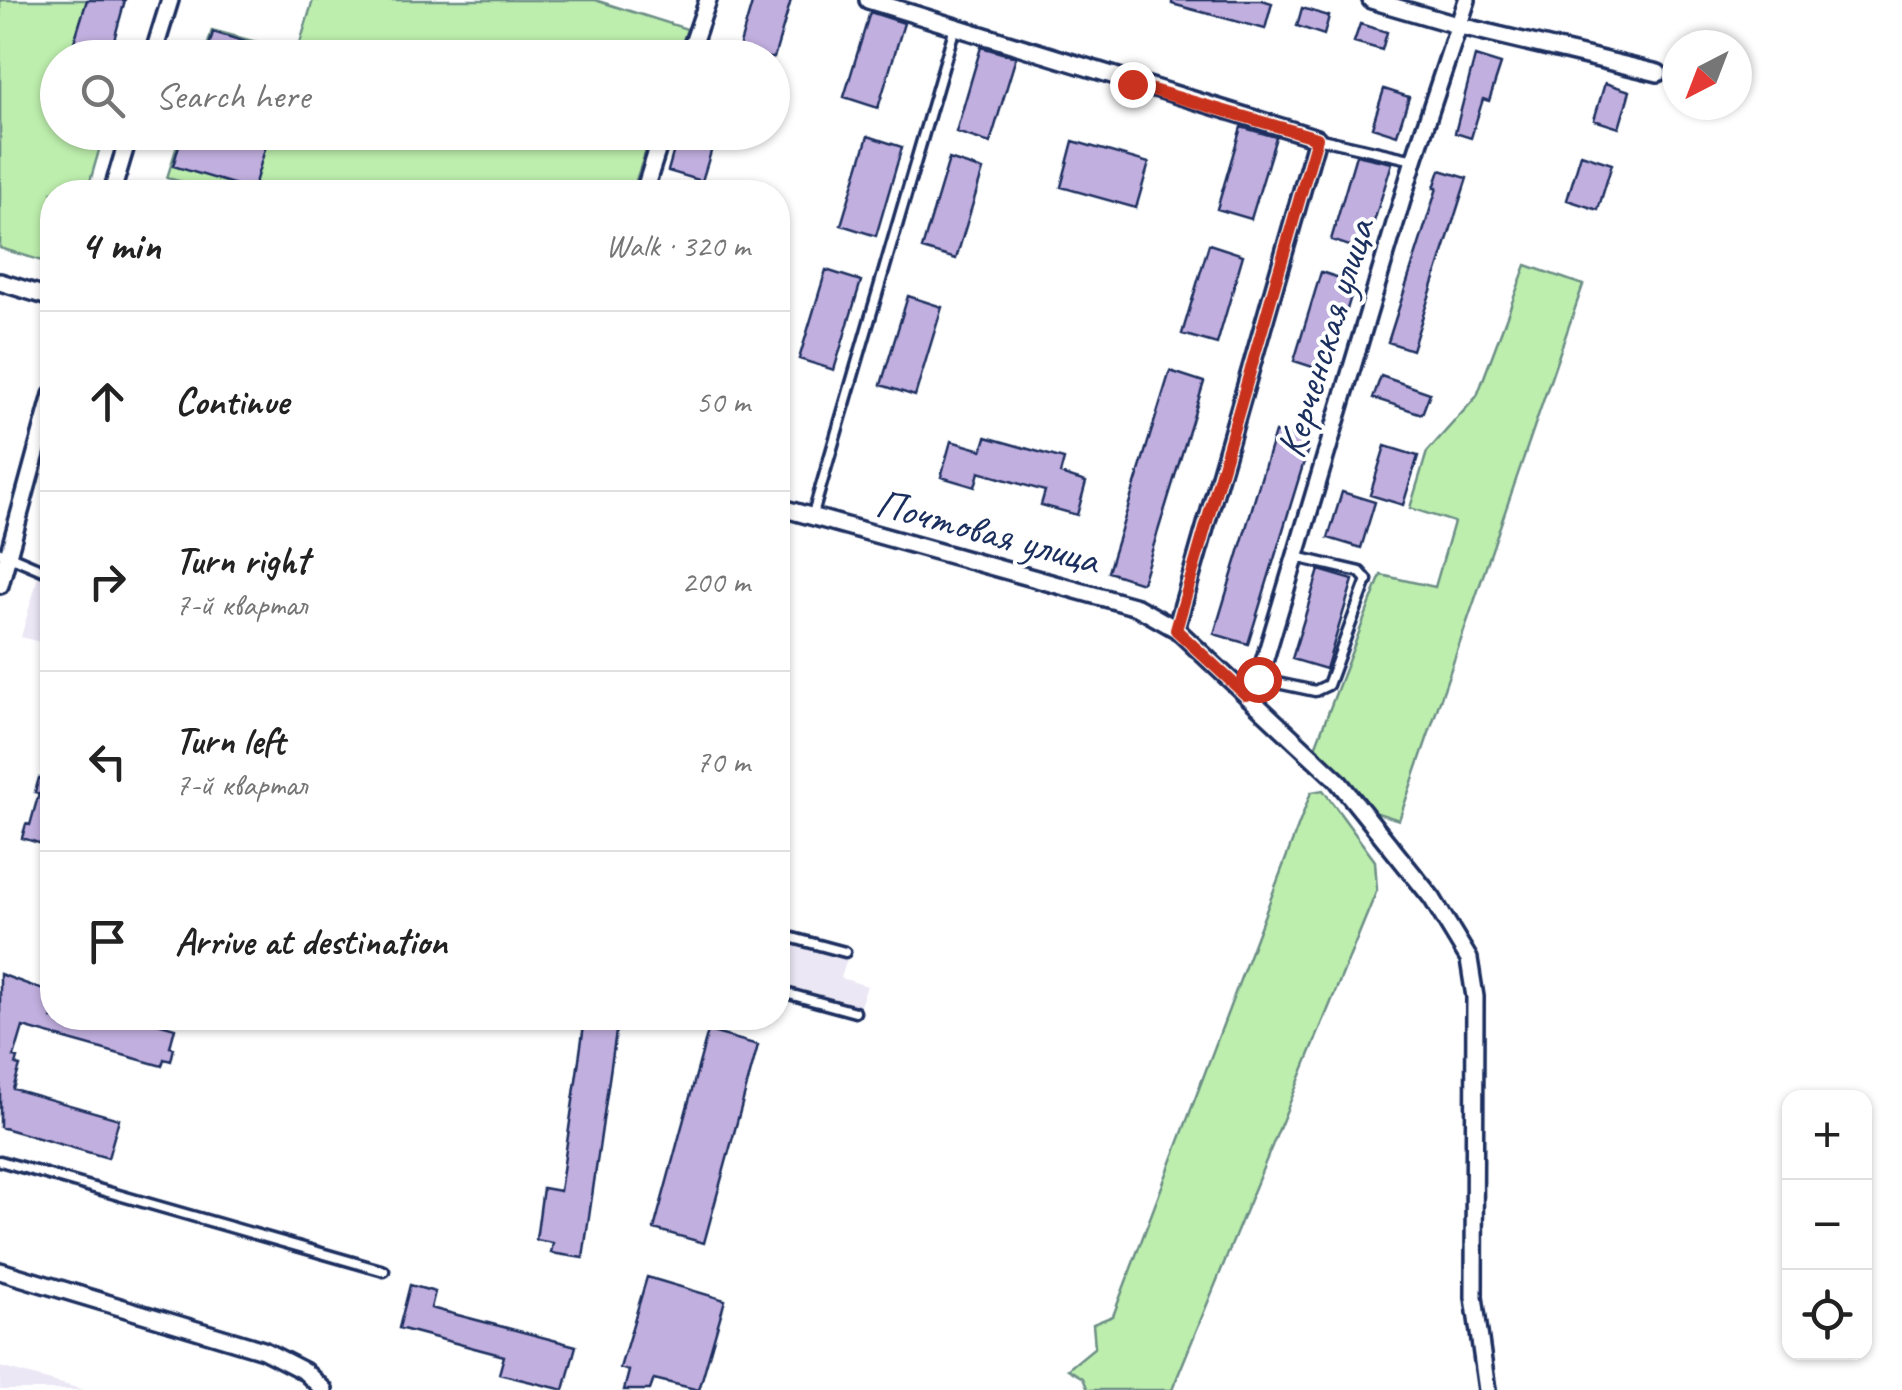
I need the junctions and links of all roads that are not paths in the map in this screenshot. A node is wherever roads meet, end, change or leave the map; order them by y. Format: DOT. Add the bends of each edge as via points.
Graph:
graph roads {
  1 [pos="170,0"];
  2 [pos="708,0"];
  3 [pos="868,0"];
  4 [pos="1371,0"];
  5 [pos="1467,0"];
  6 [pos="1460,26"];
  7 [pos="955,28"];
  8 [pos="158,40"];
  9 [pos="694,40"];
  10 [pos="1658,73"];
  11 [pos="1317,138"];
  12 [pos="125,150"];
  13 [pos="658,150"];
  14 [pos="1414,160"];
  15 [pos="116,180"];
  16 [pos="648,180"];
  17 [pos="0,282"];
  18 [pos="40,294"];
  19 [pos="40,434"];
  20 [pos="790,511"];
  21 [pos="812,517"];
  22 [pos="4,553"];
  23 [pos="1296,557"];
  24 [pos="40,569"];
  25 [pos="0,585"];
  26 [pos="1176,630"];
  27 [pos="1258,679"];
  28 [pos="1246,695"];
  29 [pos="790,937"];
  30 [pos="845,952"];
  31 [pos="790,994"];
  32 [pos="856,1012"];
  33 [pos="0,1161"];
  34 [pos="384,1270"];
  35 [pos="0,1271"];
  36 [pos="324,1390"];
  37 [pos="1486,1390"];
  1 -- 8 [label="street"];
  2 -- 9 [label="street"];
  3 -- 7 [label="street"];
  4 -- 6 [label="street"];
  5 -- 6 [label="street, Керченская улица"];
  6 -- 10 [label="street"];
  6 -- 14 [label="street, Керченская улица"];
  7 -- 11 [label="street"];
  7 -- 21 [label="lane"];
  11 -- 14 [label="lane"];
  11 -- 26 [label="street"];
  12 -- 15 [label="street"];
  13 -- 16 [label="street"];
  14 -- 23 [label="street, Керченская улица"];
  17 -- 18 [label="street"];
  19 -- 22 [label="street"];
  20 -- 21 [label="street, Почтовая улица"];
  21 -- 26 [label="street, Почтовая улица" via="1137,607"];
  22 -- 24 [label="lane"];
  22 -- 25 [label="street"];
  23 -- 27 [label="street, Керченская улица"];
  23 -- 27 [label="lane" via="1360,572 1368,580 1328,685 1315,691"];
  26 -- 28 [label="street, Почтовая улица"];
  27 -- 28 [label="street, Керченская улица"];
  28 -- 37 [label="street, Почтовая улица" via="1337,780 1432,898 1469,959 1475,997 1474,1297"];
  29 -- 30 [label="lane"];
  31 -- 32 [label="lane"];
  33 -- 34 [label="lane"];
  35 -- 36 [label="street" via="263,1350"];
}
